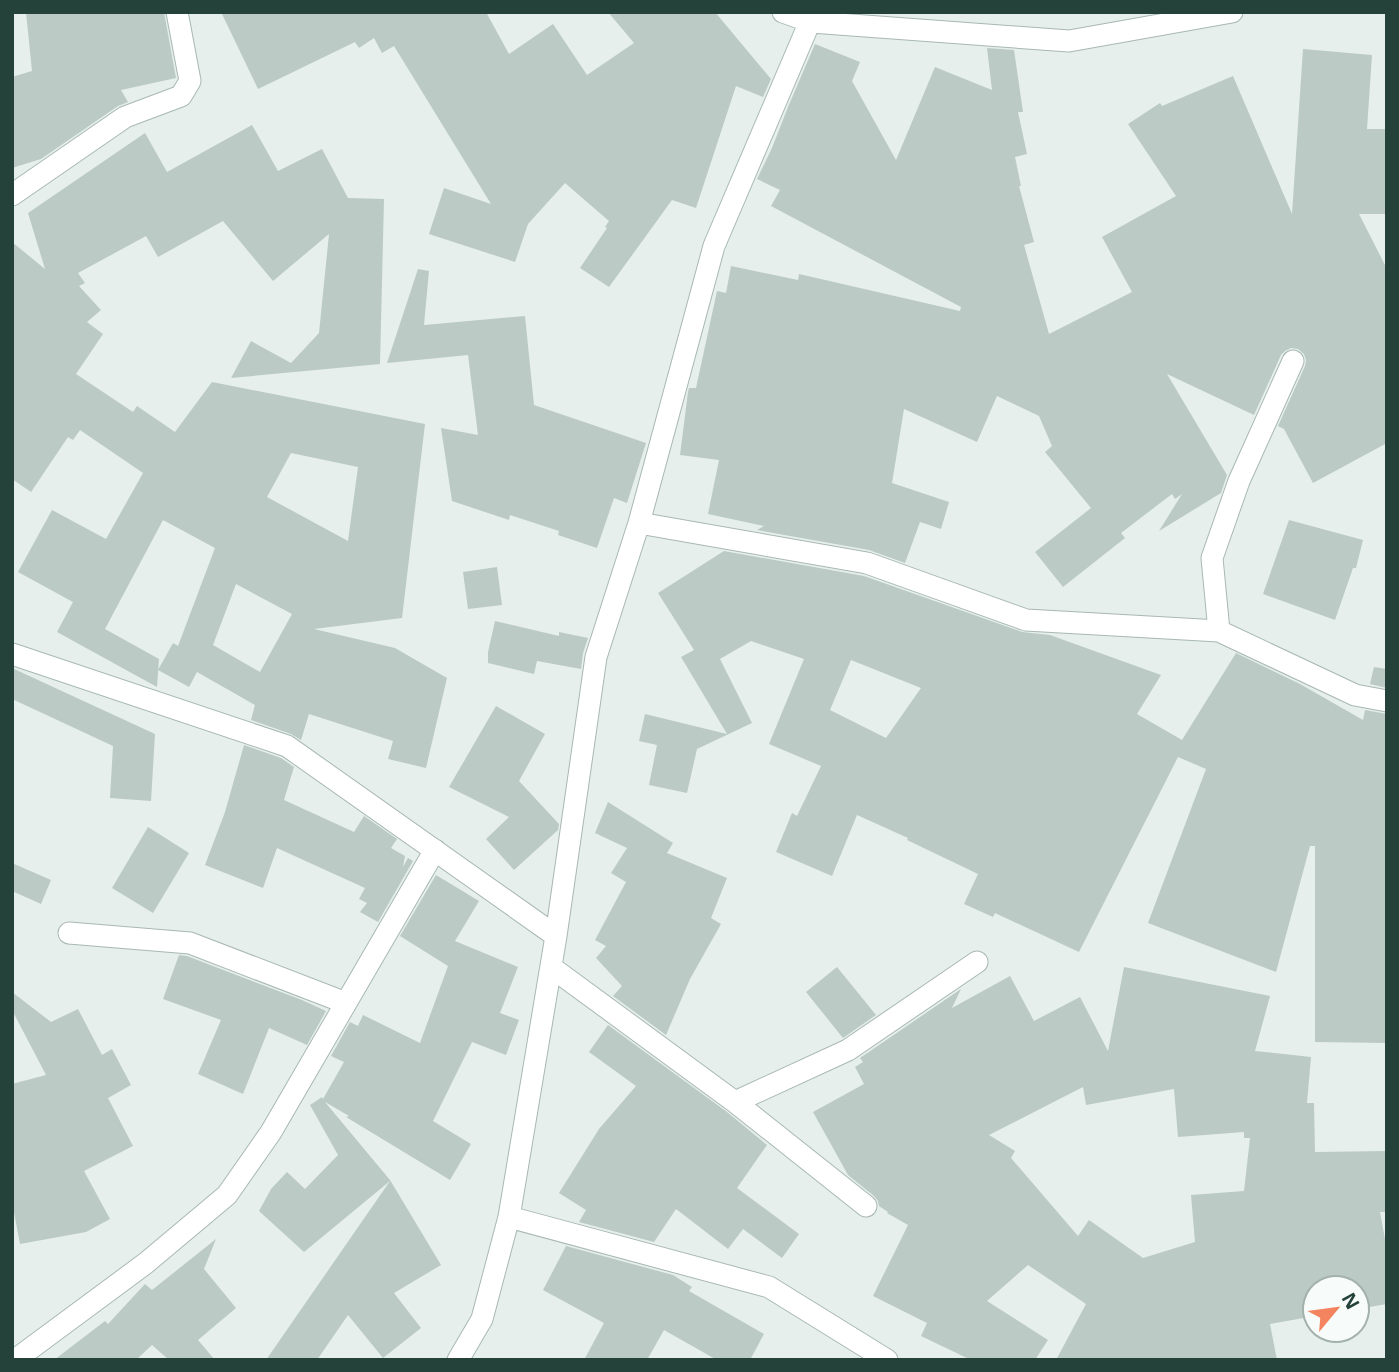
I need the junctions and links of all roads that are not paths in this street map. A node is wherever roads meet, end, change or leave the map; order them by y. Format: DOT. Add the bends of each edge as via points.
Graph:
graph roads {
  1 [pos="177,12"];
  2 [pos="783,12"];
  3 [pos="1232,12"];
  4 [pos="812,17"];
  5 [pos="12,195"];
  6 [pos="1293,361"];
  7 [pos="639,523"];
  8 [pos="1219,631"];
  9 [pos="12,654"];
  10 [pos="1387,701"];
  11 [pos="435,850"];
  12 [pos="69,933"];
  13 [pos="556,936"];
  14 [pos="977,961"];
  15 [pos="551,967"];
  16 [pos="346,1003"];
  17 [pos="736,1102"];
  18 [pos="866,1206"];
  19 [pos="509,1217"];
  20 [pos="15,1360"];
  21 [pos="458,1360"];
  22 [pos="887,1360"];
  1 -- 5 [label="street" via="190,81 181,96 125,117"];
  2 -- 4 [label="street"];
  3 -- 4 [label="street" via="1069,41"];
  4 -- 7 [label="street" via="714,246"];
  6 -- 8 [label="street" via="1212,558"];
  7 -- 8 [label="street" via="867,562 1026,620"];
  7 -- 13 [label="street" via="596,657"];
  8 -- 10 [label="street" via="1355,695"];
  9 -- 11 [label="street" via="287,746"];
  11 -- 13 [label="street"];
  11 -- 16 [label="street"];
  12 -- 16 [label="street" via="190,943"];
  13 -- 15 [label="street"];
  14 -- 17 [label="street" via="848,1050"];
  15 -- 17 [label="street"];
  15 -- 19 [label="street"];
  16 -- 20 [label="street" via="271,1132 227,1195 146,1264"];
  17 -- 18 [label="street"];
  19 -- 21 [label="street" via="482,1319"];
  19 -- 22 [label="street" via="769,1287"];
}
